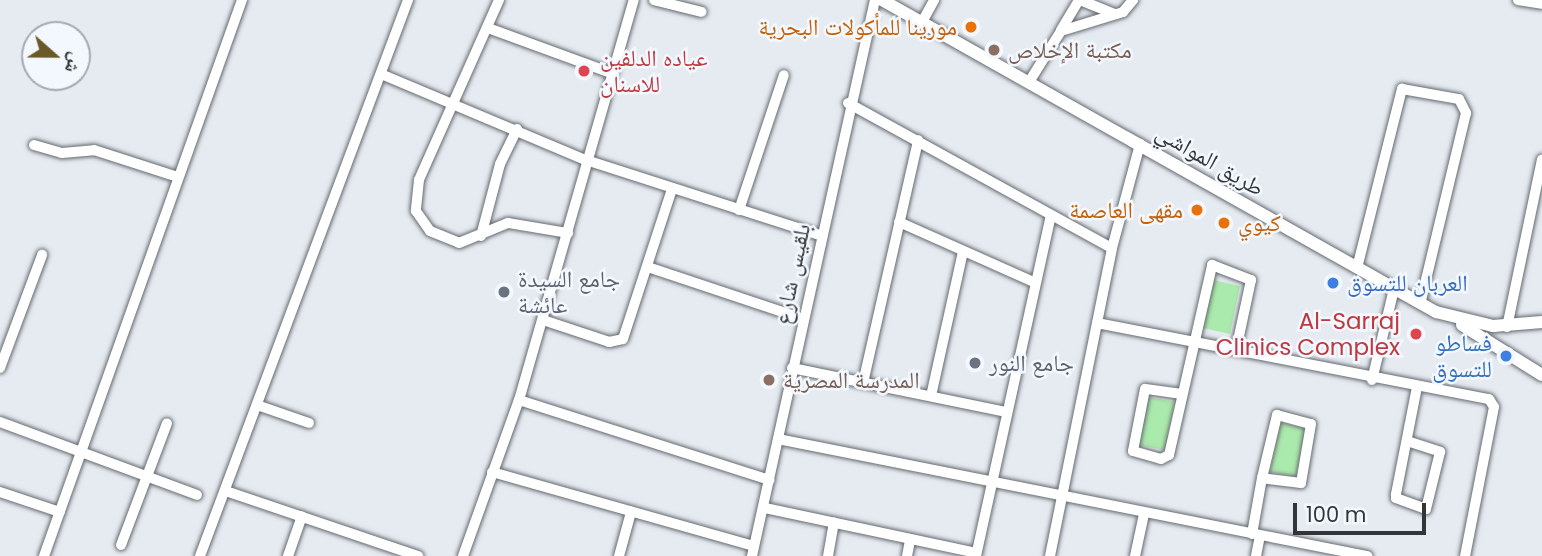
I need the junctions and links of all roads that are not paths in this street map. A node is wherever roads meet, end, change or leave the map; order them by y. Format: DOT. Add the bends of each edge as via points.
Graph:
graph roads {
  1 [pos="242,0"];
  2 [pos="408,0"];
  3 [pos="499,0"];
  4 [pos="634,0"];
  5 [pos="654,0"];
  6 [pos="875,0"];
  7 [pos="883,0"];
  8 [pos="934,0"];
  9 [pos="1079,0"];
  10 [pos="1133,0"];
  11 [pos="1518,0"];
  12 [pos="1542,4"];
  13 [pos="702,12"];
  14 [pos="1114,14"];
  15 [pos="922,22"];
  16 [pos="488,28"];
  17 [pos="1061,31"];
  18 [pos="611,73"];
  19 [pos="381,74"];
  20 [pos="784,75"];
  21 [pos="1029,82"];
  22 [pos="455,102"];
  23 [pos="848,103"];
  24 [pos="517,129"];
  25 [pos="918,140"];
  26 [pos="1139,144"];
  27 [pos="34,145"];
  28 [pos="586,160"];
  29 [pos="1542,160"];
  30 [pos="178,177"];
  31 [pos="672,189"];
  32 [pos="739,210"];
  33 [pos="1051,215"];
  34 [pos="899,222"];
  35 [pos="568,233"];
  36 [pos="820,235"];
  37 [pos="481,236"];
  38 [pos="1112,248"];
  39 [pos="962,253"];
  40 [pos="42,255"];
  41 [pos="648,267"];
  42 [pos="1357,268"];
  43 [pos="1034,282"];
  44 [pos="1394,289"];
  45 [pos="1420,304"];
  46 [pos="1542,315"];
  47 [pos="803,319"];
  48 [pos="1453,319"];
  49 [pos="542,320"];
  50 [pos="1542,321"];
  51 [pos="1097,323"];
  52 [pos="1527,324"];
  53 [pos="1507,327"];
  54 [pos="1192,345"];
  55 [pos="1236,351"];
  56 [pos="0,368"];
  57 [pos="792,368"];
  58 [pos="1542,375"];
  59 [pos="1372,380"];
  60 [pos="863,383"];
  61 [pos="1417,387"];
  62 [pos="1182,394"];
  63 [pos="931,396"];
  64 [pos="519,400"];
  65 [pos="257,405"];
  66 [pos="1006,412"];
  67 [pos="0,422"];
  68 [pos="167,423"];
  69 [pos="309,423"];
  70 [pos="778,439"];
  71 [pos="1407,441"];
  72 [pos="81,452"];
  73 [pos="492,472"];
  74 [pos="148,477"];
  75 [pos="1262,478"];
  76 [pos="770,480"];
  77 [pos="993,482"];
  78 [pos="226,491"];
  79 [pos="0,492"];
  80 [pos="197,495"];
  81 [pos="1063,496"];
  82 [pos="765,508"];
  83 [pos="60,512"];
  84 [pos="631,512"];
  85 [pos="1144,514"];
  86 [pos="302,516"];
  87 [pos="834,523"];
  88 [pos="1256,535"];
  89 [pos="910,540"];
  90 [pos="121,545"];
  91 [pos="753,551"];
  92 [pos="1341,553"];
  93 [pos="976,554"];
  94 [pos="44,556"];
  95 [pos="200,556"];
  96 [pos="288,556"];
  97 [pos="418,556"];
  98 [pos="463,556"];
  99 [pos="619,556"];
  100 [pos="828,556"];
  101 [pos="907,556"];
  102 [pos="1050,556"];
  103 [pos="1135,556"];
  104 [pos="1256,556"];
  105 [pos="1367,556"];
  106 [pos="1465,556"];
  1 -- 30 [label="street"];
  2 -- 19 [label="street"];
  3 -- 16 [label="street"];
  4 -- 18 [label="street"];
  5 -- 13 [label="street"];
  6 -- 23 [label="street, بلقيس شارع"];
  7 -- 15 [label="main road, طريق المواشي"];
  8 -- 15 [label="street"];
  9 -- 14 [label="street"];
  9 -- 17 [label="street"];
  10 -- 14 [label="street"];
  11 -- 12 [label="street"];
  14 -- 17 [label="street"];
  15 -- 21 [label="main road, طريق المواشي"];
  16 -- 18 [label="street"];
  16 -- 22 [label="street"];
  17 -- 21 [label="street"];
  18 -- 28 [label="street"];
  19 -- 22 [label="street"];
  19 -- 65 [label="street"];
  20 -- 32 [label="street"];
  21 -- 26 [label="main road, طريق المواشي"];
  22 -- 24 [label="street"];
  22 -- 37 [label="street" via="419,180 416,211 444,240"];
  23 -- 25 [label="street"];
  23 -- 36 [label="street, بلقيس شارع"];
  24 -- 28 [label="street"];
  24 -- 37 [label="street" via="500,164"];
  25 -- 33 [label="street"];
  25 -- 34 [label="street"];
  26 -- 38 [label="street"];
  26 -- 42 [label="main road, طريق المواشي"];
  27 -- 30 [label="street" via="62,153 103,152"];
  28 -- 31 [label="street"];
  28 -- 35 [label="street"];
  29 -- 53 [label="street"];
  30 -- 72 [label="street"];
  31 -- 32 [label="street"];
  31 -- 41 [label="street"];
  32 -- 36 [label="street"];
  33 -- 38 [label="street"];
  33 -- 43 [label="street"];
  34 -- 39 [label="street"];
  34 -- 60 [label="street"];
  35 -- 37 [label="street" via="520,223"];
  35 -- 49 [label="street"];
  36 -- 47 [label="street, بلقيس شارع"];
  38 -- 51 [label="street"];
  39 -- 43 [label="street"];
  39 -- 63 [label="street"];
  40 -- 56 [label="street"];
  41 -- 47 [label="street"];
  41 -- 49 [label="street" via="619,342"];
  42 -- 44 [label="main road, طريق المواشي"];
  42 -- 45 [label="street" via="1402,89 1459,99 1466,113"];
  43 -- 66 [label="street"];
  44 -- 45 [label="main road, طريق المواشي"];
  44 -- 59 [label="street"];
  45 -- 48 [label="main road, طريق المواشي"];
  46 -- 52 [label="main road, طريق المواشي"];
  47 -- 57 [label="street, بلقيس شارع"];
  48 -- 53 [label="main road, طريق المواشي"];
  48 -- 58 [label="main road"];
  49 -- 64 [label="street"];
  50 -- 52 [label="main road, طريق المواشي"];
  51 -- 54 [label="street"];
  51 -- 81 [label="street"];
  52 -- 53 [label="main road, طريق المواشي"];
  54 -- 55 [label="street"];
  54 -- 55 [label="street" via="1210,268 1218,264 1252,284"];
  54 -- 62 [label="street"];
  55 -- 59 [label="street"];
  57 -- 60 [label="street"];
  57 -- 70 [label="street, بلقيس شارع"];
  59 -- 61 [label="street"];
  60 -- 63 [label="street"];
  61 -- 71 [label="street"];
  61 -- 106 [label="street" via="1493,402"];
  62 -- 62 [label="street" via="1145,389 1133,452 1168,458"];
  63 -- 66 [label="street"];
  64 -- 73 [label="street"];
  64 -- 76 [label="street"];
  65 -- 69 [label="street"];
  65 -- 78 [label="street"];
  66 -- 77 [label="street"];
  67 -- 72 [label="street"];
  68 -- 74 [label="street"];
  70 -- 76 [label="street, بلقيس شارع"];
  70 -- 77 [label="street"];
  71 -- 71 [label="street" via="1396,498 1426,509 1440,452"];
  72 -- 74 [label="street"];
  72 -- 83 [label="street"];
  73 -- 84 [label="street"];
  73 -- 98 [label="street"];
  74 -- 80 [label="street"];
  74 -- 90 [label="street"];
  75 -- 75 [label="street" via="1278,415 1311,424 1301,483"];
  75 -- 88 [label="street"];
  76 -- 82 [label="street, بلقيس شارع"];
  77 -- 81 [label="street"];
  77 -- 93 [label="street"];
  78 -- 86 [label="street"];
  78 -- 95 [label="street"];
  79 -- 83 [label="street"];
  81 -- 85 [label="street"];
  81 -- 102 [label="street"];
  82 -- 87 [label="street"];
  82 -- 91 [label="street, بلقيس شارع"];
  83 -- 94 [label="street"];
  84 -- 91 [label="street"];
  84 -- 99 [label="street"];
  85 -- 88 [label="street"];
  85 -- 103 [label="street"];
  86 -- 96 [label="street"];
  86 -- 97 [label="street"];
  87 -- 89 [label="street"];
  87 -- 100 [label="street"];
  88 -- 92 [label="street"];
  88 -- 104 [label="street"];
  89 -- 93 [label="street"];
  89 -- 101 [label="street"];
  92 -- 105 [label="street"];
}
